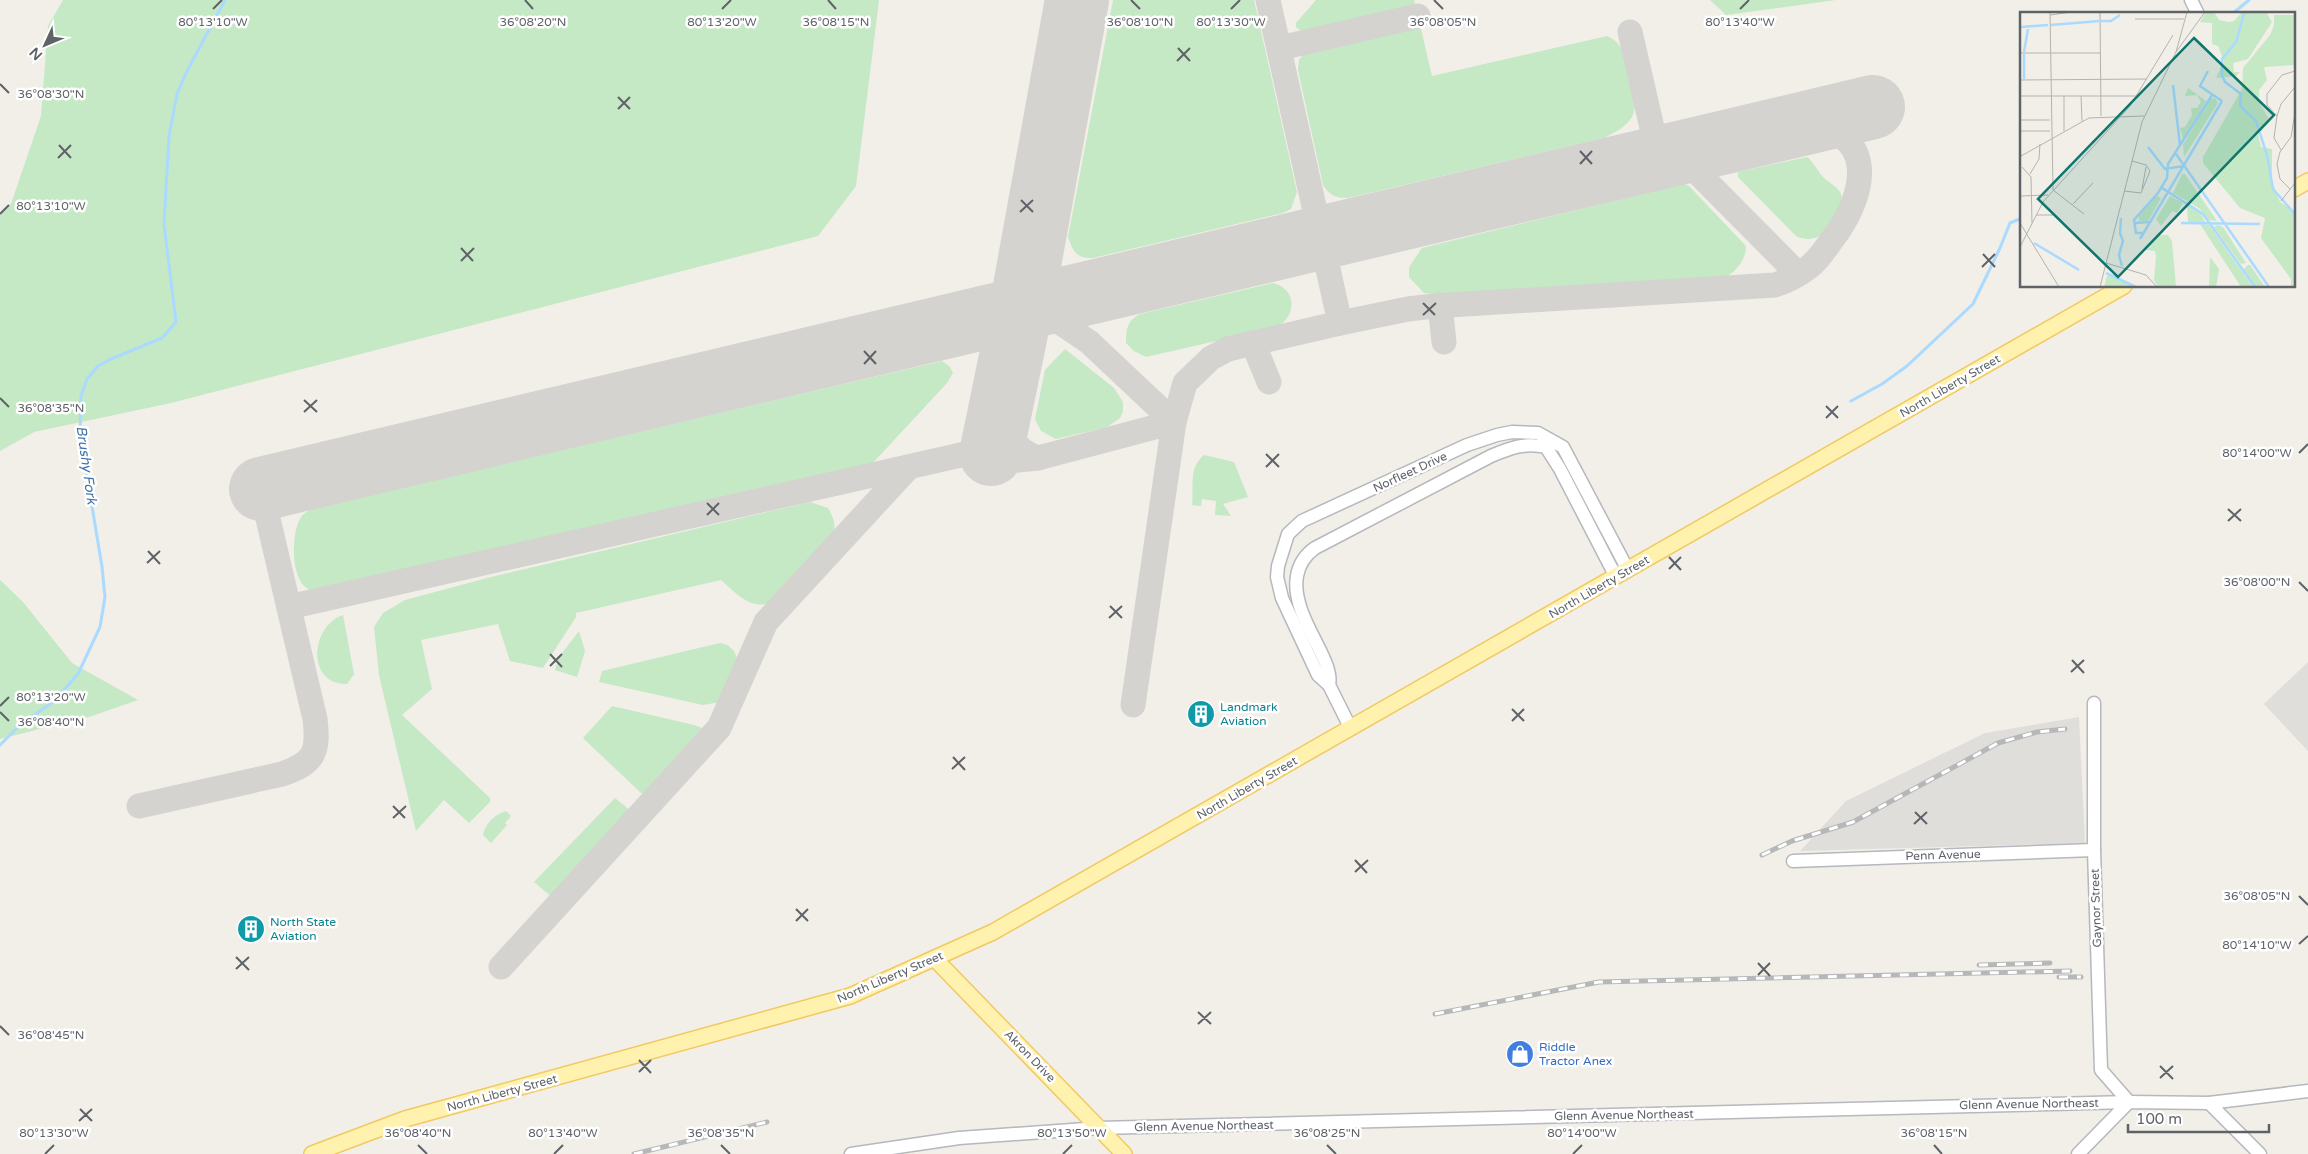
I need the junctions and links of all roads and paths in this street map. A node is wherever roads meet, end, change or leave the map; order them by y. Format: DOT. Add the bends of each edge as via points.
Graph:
graph roads {
  1 [pos="2191,0"];
  2 [pos="2197,12"];
  3 [pos="2121,288"];
  4 [pos="1560,455"];
  5 [pos="1602,521"];
  6 [pos="1590,528"];
  7 [pos="1622,573"];
  8 [pos="1329,685"];
  9 [pos="2094,703"];
  10 [pos="1351,729"];
  11 [pos="2094,850"];
  12 [pos="1793,861"];
  13 [pos="935,959"];
  14 [pos="2308,1091"];
  15 [pos="2130,1102"];
  16 [pos="2208,1103"];
  17 [pos="1099,1128"];
  18 [pos="312,1154"];
  19 [pos="851,1154"];
  20 [pos="1124,1154"];
  21 [pos="2078,1154"];
  22 [pos="2260,1154"];
  1 -- 2 [label="street"];
  3 -- 7 [label="main road, North Liberty Street"];
  4 -- 5 [label="street, Norfleet Drive"];
  4 -- 6 [label="street, Norfleet Drive"];
  4 -- 8 [label="street, Norfleet Drive" via="1535,444 1514,446 1309,552 1299,568 1296,586 1307,626 1331,676"];
  4 -- 8 [label="street, Norfleet Drive" via="1560,444 1538,433 1496,435 1467,445 1294,526 1288,534 1277,577 1282,598 1305,648 1318,675"];
  5 -- 6 [label="street"];
  5 -- 7 [label="street, Norfleet Drive"];
  6 -- 7 [label="street, Norfleet Drive"];
  7 -- 10 [label="main road, North Liberty Street"];
  8 -- 10 [label="street, Norfleet Drive"];
  9 -- 11 [label="street, Gaynor Street"];
  10 -- 13 [label="main road, North Liberty Street" via="994,932"];
  11 -- 12 [label="street, Penn Avenue"];
  11 -- 15 [label="street, Gaynor Street" via="2101,1070"];
  13 -- 17 [label="main road, Akron Drive"];
  13 -- 18 [label="main road, North Liberty Street" via="850,996 405,1119"];
  14 -- 16 [label="street, Glenn Avenue Northeast"];
  15 -- 16 [label="street, Glenn Avenue Northeast"];
  15 -- 17 [label="street, Glenn Avenue Northeast"];
  15 -- 21 [label="street"];
  16 -- 22 [label="street"];
  17 -- 19 [label="street, Glenn Avenue Northeast" via="959,1138"];
  17 -- 20 [label="main road, Akron Drive"];
}
